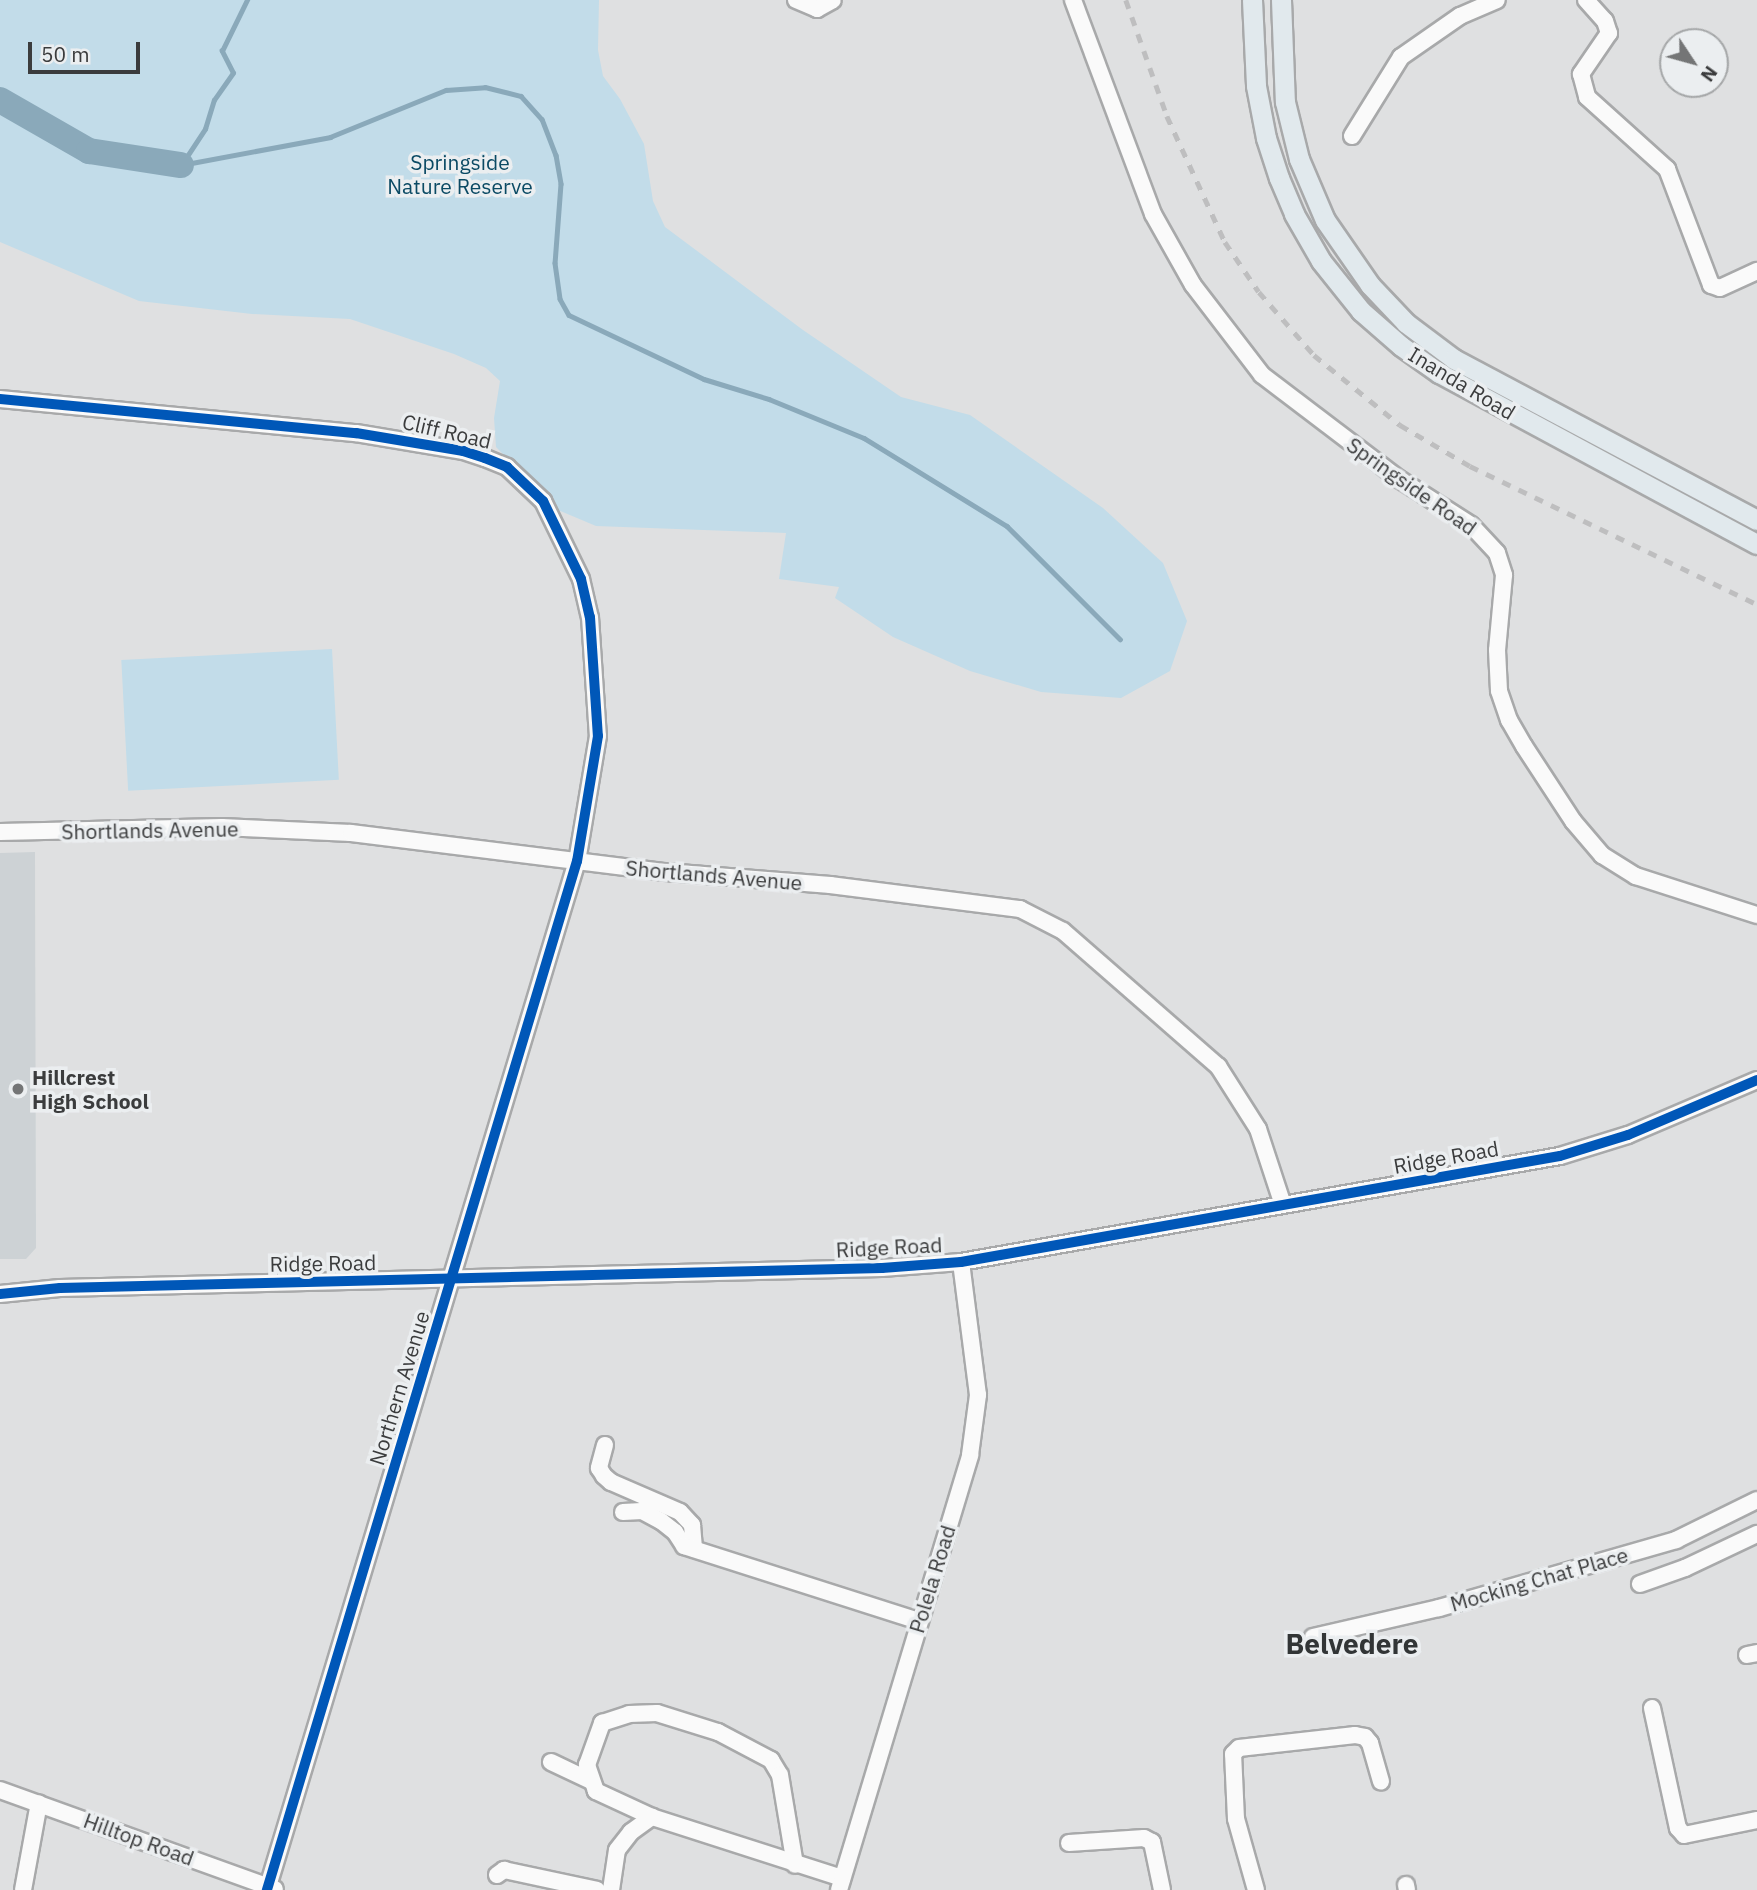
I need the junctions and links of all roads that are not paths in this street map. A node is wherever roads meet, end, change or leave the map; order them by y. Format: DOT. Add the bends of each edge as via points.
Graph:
graph roads {
  1 [pos="796,0"];
  2 [pos="832,0"];
  3 [pos="1073,0"];
  4 [pos="1252,0"];
  5 [pos="1281,0"];
  6 [pos="1497,0"];
  7 [pos="1586,0"];
  8 [pos="1352,136"];
  9 [pos="1757,271"];
  10 [pos="0,399"];
  11 [pos="1757,520"];
  12 [pos="1757,544"];
  13 [pos="0,832"];
  14 [pos="577,861"];
  15 [pos="1757,915"];
  16 [pos="1757,1080"];
  17 [pos="1283,1205"];
  18 [pos="961,1262"];
  19 [pos="451,1279"];
  20 [pos="0,1294"];
  21 [pos="604,1445"];
  22 [pos="1757,1500"];
  23 [pos="623,1512"];
  24 [pos="1757,1534"];
  25 [pos="694,1549"];
  26 [pos="1640,1584"];
  27 [pos="919,1621"];
  28 [pos="1313,1637"];
  29 [pos="1652,1708"];
  30 [pos="551,1762"];
  31 [pos="591,1781"];
  32 [pos="1381,1781"];
  33 [pos="0,1790"];
  34 [pos="39,1803"];
  35 [pos="652,1817"];
  36 [pos="1757,1820"];
  37 [pos="1069,1843"];
  38 [pos="795,1865"];
  39 [pos="497,1875"];
  40 [pos="841,1884"];
  41 [pos="271,1889"];
  42 [pos="23,1890"];
  43 [pos="597,1890"];
  44 [pos="611,1890"];
  45 [pos="1162,1890"];
  46 [pos="1256,1890"];
  1 -- 2 [label="street" via="817,9"];
  3 -- 15 [label="street, Springside Road" via="1153,214 1193,285 1262,375 1399,479 1471,525 1497,553 1504,575 1497,650 1499,691 1524,746 1580,829 1602,855 1636,876"];
  4 -- 12 [label="main road, Inanda Road" via="1256,86 1279,178 1321,261 1361,311 1439,373"];
  5 -- 11 [label="main road, Inanda Road" via="1285,102 1299,159 1325,220 1379,296 1454,359"];
  6 -- 8 [label="street" via="1460,16 1401,57"];
  7 -- 9 [label="street" via="1605,21 1609,33 1581,74 1587,97 1667,169 1711,285 1720,288"];
  10 -- 14 [label="street, Cliff Road" via="407,440 463,451 498,463 518,476 543,501 566,547 581,579 591,628 598,736"];
  13 -- 14 [label="street, Shortlands Avenue" via="274,829 416,840"];
  14 -- 17 [label="street, Shortlands Avenue" via="989,903 1044,918 1218,1066 1258,1129"];
  14 -- 19 [label="street, Northern Avenue"];
  16 -- 17 [label="street, Ridge Road" via="1596,1147"];
  17 -- 18 [label="street, Ridge Road"];
  18 -- 19 [label="street, Ridge Road" via="895,1268"];
  18 -- 27 [label="street, Polela Road" via="978,1416 971,1455"];
  19 -- 20 [label="street, Ridge Road" via="60,1288"];
  19 -- 41 [label="street, Northern Avenue"];
  21 -- 25 [label="street" via="599,1468 604,1476 680,1512 692,1525"];
  22 -- 28 [label="street, Mocking Chat Place" via="1676,1540 1439,1608"];
  23 -- 25 [label="street" via="642,1511"];
  24 -- 26 [label="street"];
  25 -- 27 [label="street"];
  27 -- 40 [label="street, Polela Road"];
  29 -- 36 [label="street" via="1678,1828 1684,1835"];
  30 -- 31 [label="street"];
  31 -- 35 [label="street" via="596,1791"];
  31 -- 38 [label="street" via="587,1765 603,1723 645,1712 718,1732 771,1760 780,1775"];
  32 -- 46 [label="street" via="1365,1737 1239,1748 1233,1754 1236,1819"];
  33 -- 34 [label="street, Hilltop Road"];
  34 -- 41 [label="street, Hilltop Road"];
  34 -- 42 [label="street"];
  35 -- 38 [label="street"];
  35 -- 44 [label="street" via="617,1850"];
  37 -- 45 [label="street" via="1144,1838 1152,1842"];
  38 -- 40 [label="street"];
  39 -- 43 [label="street" via="505,1870"];
}
